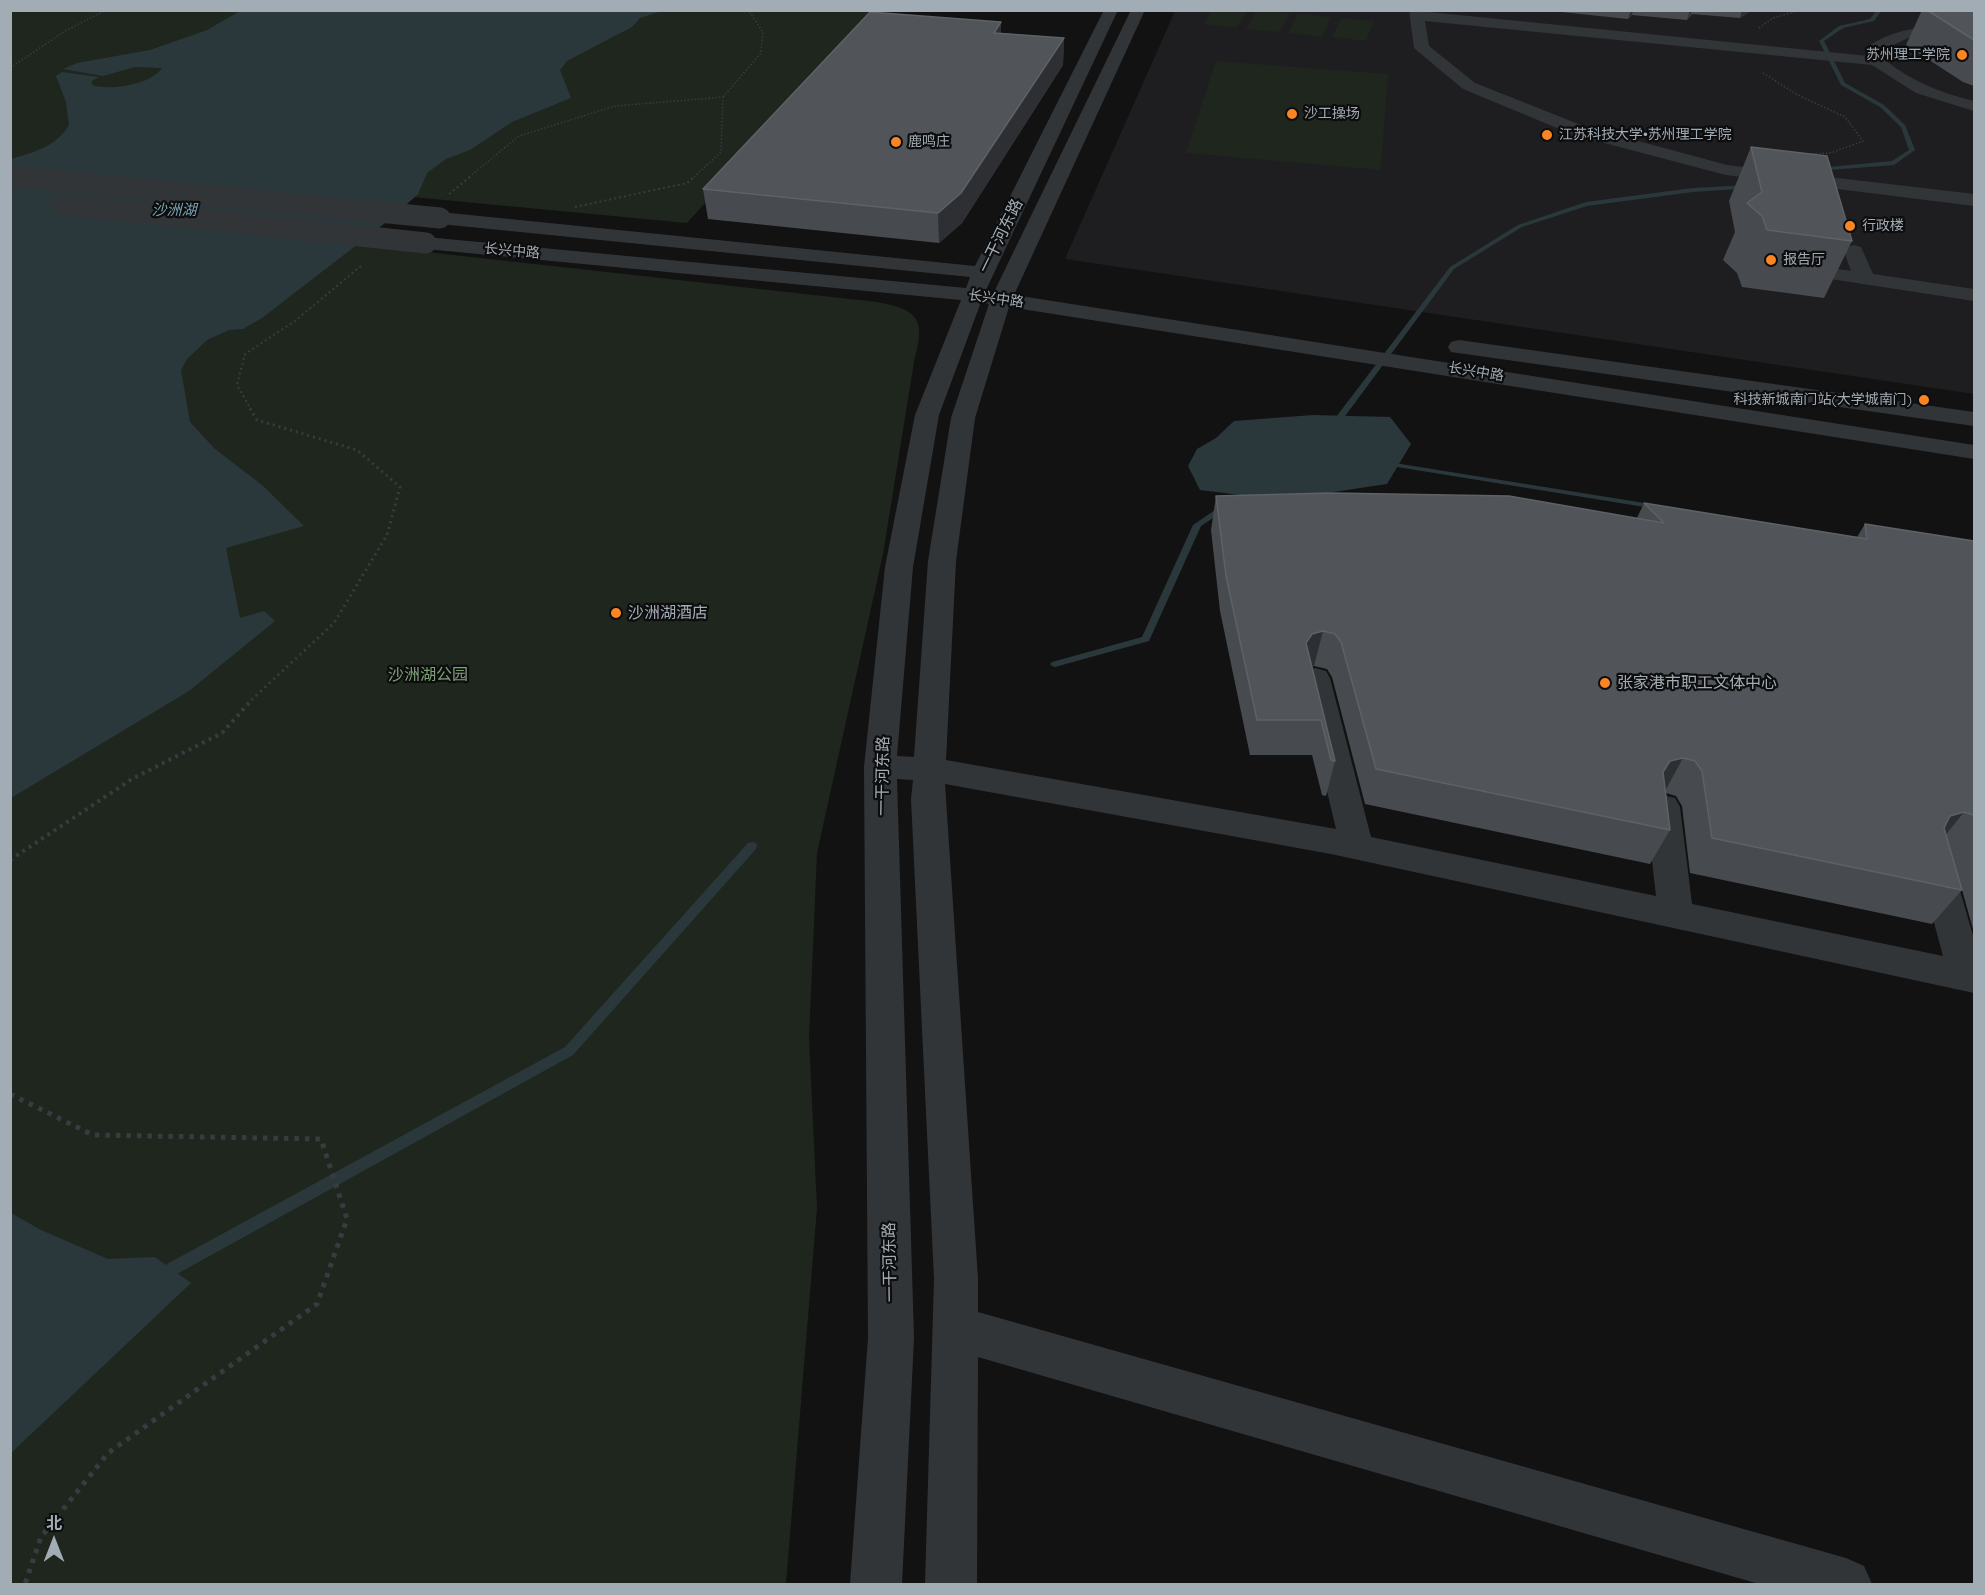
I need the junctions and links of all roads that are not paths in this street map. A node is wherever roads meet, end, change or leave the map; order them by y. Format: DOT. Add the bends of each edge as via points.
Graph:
graph roads {
  1 [pos="1111,10"];
  2 [pos="1138,10"];
  3 [pos="1937,10"];
  4 [pos="1416,13"];
  5 [pos="1653,23"];
  6 [pos="1949,30"];
  7 [pos="1974,31"];
  8 [pos="1655,39"];
  9 [pos="1876,61"];
  10 [pos="1974,106"];
  11 [pos="10,176"];
  12 [pos="1974,200"];
  13 [pos="46,202"];
  14 [pos="1854,251"];
  15 [pos="1831,274"];
  16 [pos="1865,280"];
  17 [pos="1001,286"];
  18 [pos="1974,295"];
  19 [pos="1441,344"];
  20 [pos="1974,419"];
  21 [pos="1974,452"];
  22 [pos="1315,678"];
  23 [pos="880,767"];
  24 [pos="928,769"];
  25 [pos="1663,807"];
  26 [pos="1357,847"];
  27 [pos="1935,862"];
  28 [pos="1676,915"];
  29 [pos="1971,978"];
  30 [pos="955,1328"];
  31 [pos="876,1584"];
  32 [pos="951,1584"];
  33 [pos="1846,1584"];
  1 -- 17 [label="street, 一干河东路"];
  2 -- 17 [label="street, 一干河东路"];
  3 -- 6 [label="street"];
  4 -- 8 [label="street"];
  4 -- 12 [label="street" via="1422,48 1468,86 1580,131 1726,170 1773,175 1813,186"];
  5 -- 8 [label="street"];
  6 -- 7 [label="street"];
  6 -- 9 [label="street" via="1888,38 1875,48"];
  8 -- 9 [label="street"];
  9 -- 10 [label="street" via="1892,76 1924,91"];
  11 -- 17 [label="street, 长兴中路, bridge" via="440,218"];
  13 -- 17 [label="street, 长兴中路, bridge" via="426,243"];
  14 -- 16 [label="street"];
  15 -- 16 [label="street"];
  16 -- 18 [label="street"];
  17 -- 21 [label="street, 长兴中路" via="1363,354"];
  17 -- 23 [label="street, 一干河东路" via="927,415 899,567"];
  17 -- 24 [label="street, 一干河东路" via="963,418 942,561"];
  19 -- 20 [label="street, 长兴中路"];
  22 -- 26 [label="street"];
  23 -- 24 [label="street"];
  23 -- 31 [label="street, 一干河东路" via="891,1338"];
  24 -- 26 [label="street"];
  24 -- 30 [label="street, 一干河东路" via="956,1279"];
  25 -- 28 [label="street"];
  26 -- 28 [label="street"];
  27 -- 29 [label="street"];
  28 -- 29 [label="street"];
  30 -- 32 [label="street, 一干河东路"];
  30 -- 33 [label="street"];
}
